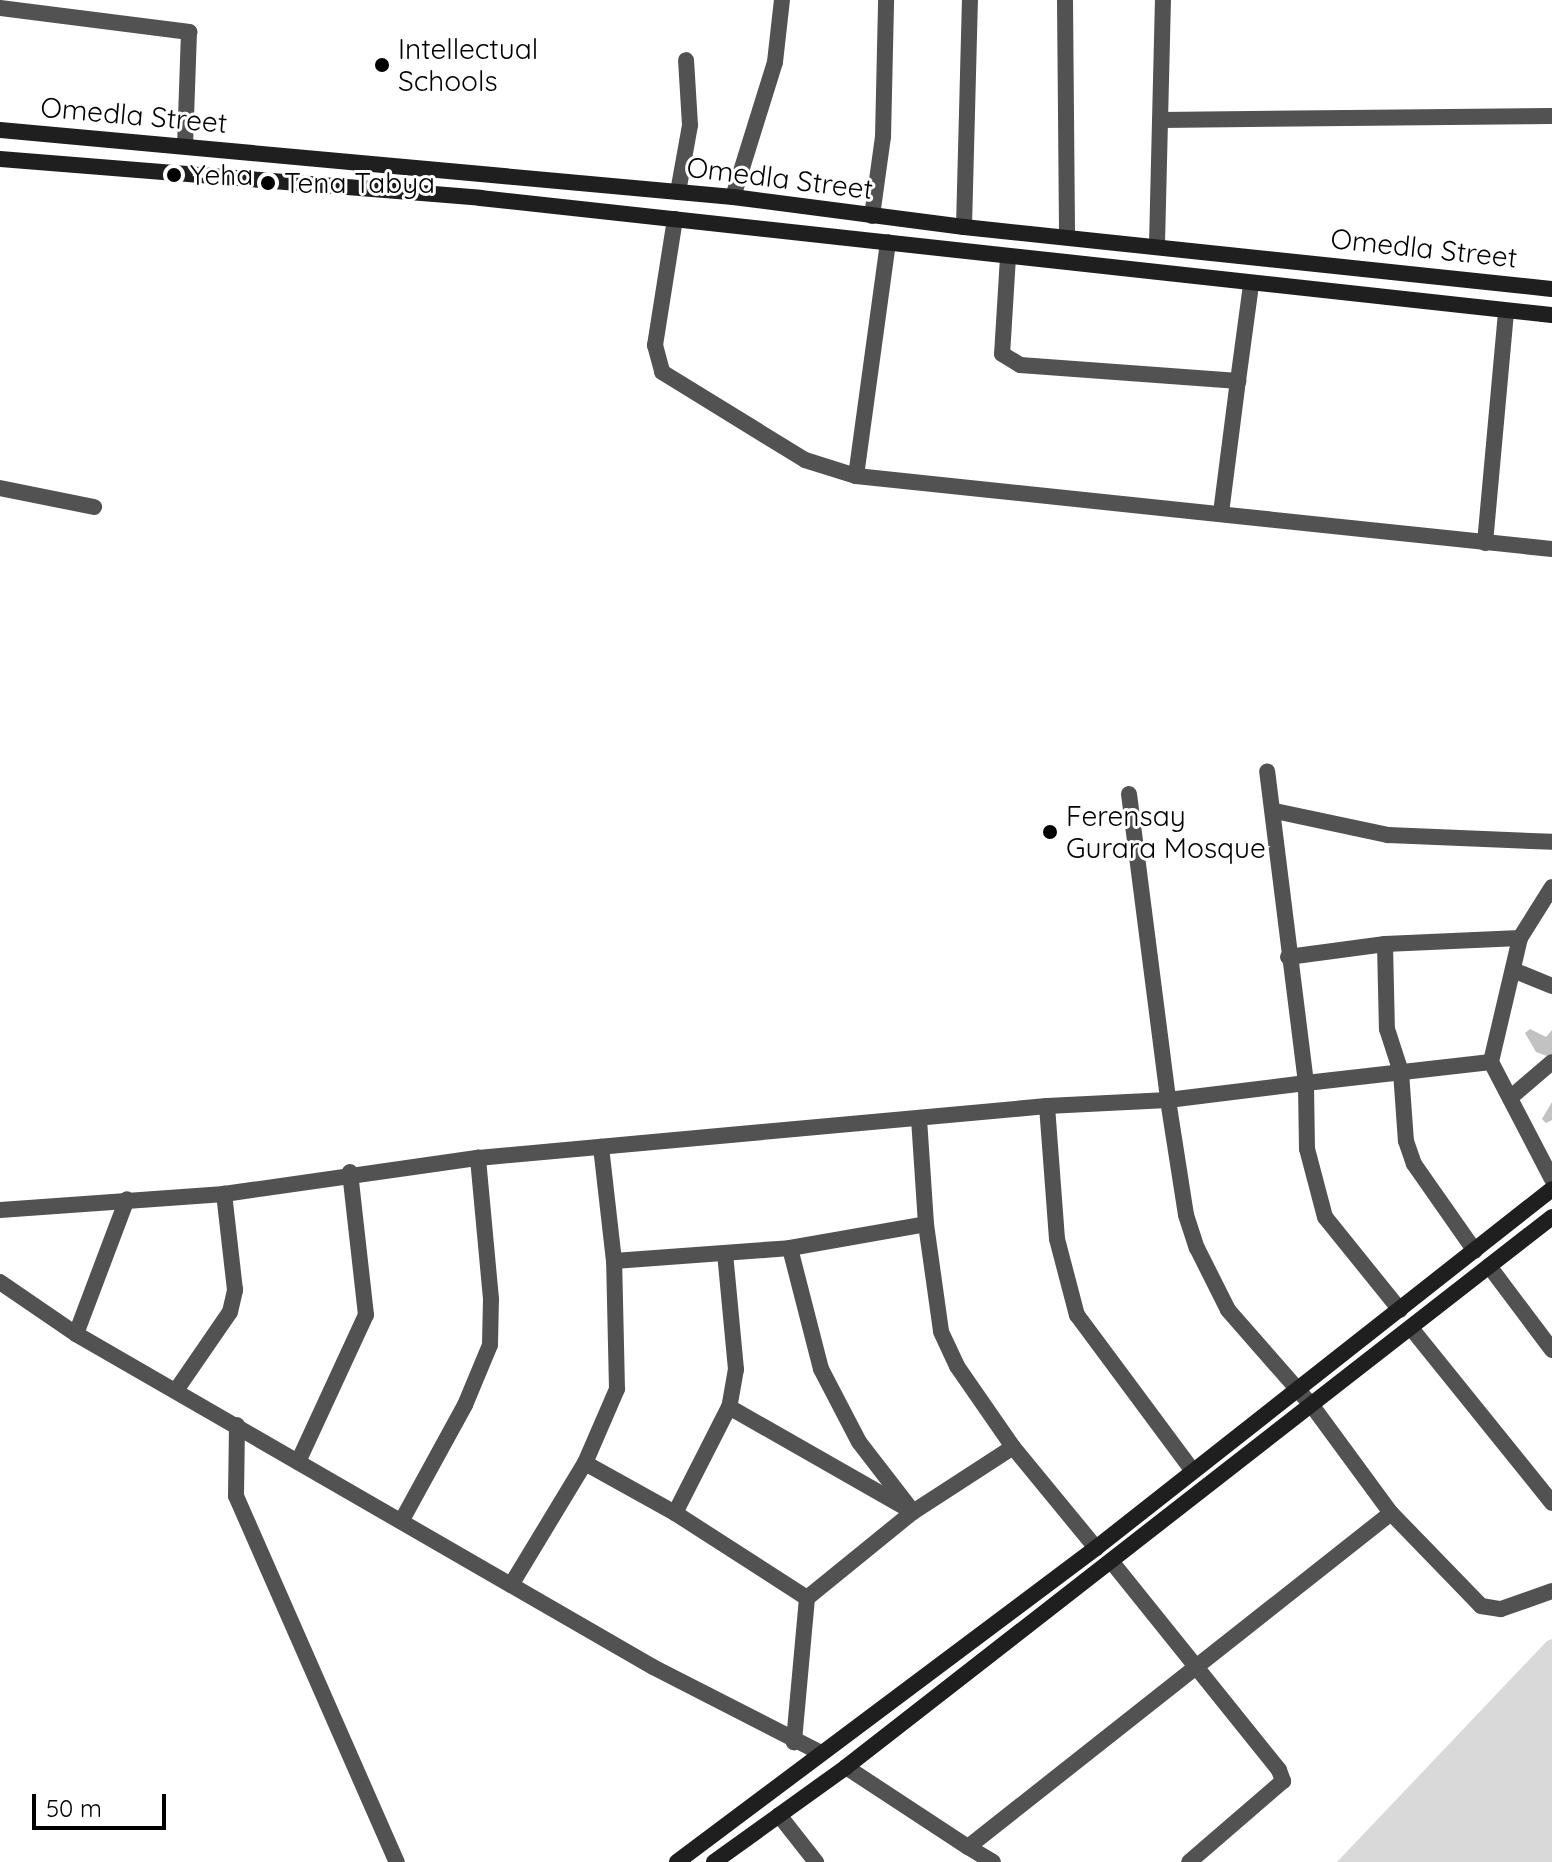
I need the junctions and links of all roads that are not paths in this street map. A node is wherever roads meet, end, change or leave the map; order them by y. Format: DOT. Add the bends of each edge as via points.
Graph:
graph roads {
  1 [pos="782,0"];
  2 [pos="886,0"];
  3 [pos="970,0"];
  4 [pos="1065,0"];
  5 [pos="1163,0"];
  6 [pos="0,8"];
  7 [pos="686,60"];
  8 [pos="1552,116"];
  9 [pos="1160,120"];
  10 [pos="0,130"];
  11 [pos="185,145"];
  12 [pos="269,152"];
  13 [pos="0,159"];
  14 [pos="268,179"];
  15 [pos="678,192"];
  16 [pos="733,197"];
  17 [pos="872,216"];
  18 [pos="675,219"];
  19 [pos="964,227"];
  20 [pos="1067,236"];
  21 [pos="888,242"];
  22 [pos="1157,244"];
  23 [pos="1008,257"];
  24 [pos="1251,285"];
  25 [pos="1552,289"];
  26 [pos="1506,311"];
  27 [pos="1552,315"];
  28 [pos="1238,381"];
  29 [pos="856,476"];
  30 [pos="0,488"];
  31 [pos="94,507"];
  32 [pos="1221,513"];
  33 [pos="1485,543"];
  34 [pos="1552,549"];
  35 [pos="1267,771"];
  36 [pos="1129,794"];
  37 [pos="1275,811"];
  38 [pos="1552,842"];
  39 [pos="1552,887"];
  40 [pos="1520,938"];
  41 [pos="1385,944"];
  42 [pos="1288,957"];
  43 [pos="1513,970"];
  44 [pos="1552,986"];
  45 [pos="1491,1062"];
  46 [pos="1552,1062"];
  47 [pos="1401,1072"];
  48 [pos="1306,1083"];
  49 [pos="1510,1098"];
  50 [pos="1168,1100"];
  51 [pos="1047,1106"];
  52 [pos="919,1118"];
  53 [pos="601,1147"];
  54 [pos="478,1158"];
  55 [pos="350,1172"];
  56 [pos="1552,1179"];
  57 [pos="1552,1189"];
  58 [pos="224,1194"];
  59 [pos="127,1199"];
  60 [pos="0,1210"];
  61 [pos="1552,1217"];
  62 [pos="926,1224"];
  63 [pos="790,1248"];
  64 [pos="1475,1251"];
  65 [pos="725,1253"];
  66 [pos="614,1261"];
  67 [pos="1489,1266"];
  68 [pos="0,1282"];
  69 [pos="1400,1310"];
  70 [pos="1411,1328"];
  71 [pos="76,1334"];
  72 [pos="1552,1350"];
  73 [pos="177,1389"];
  74 [pos="1294,1390"];
  75 [pos="729,1407"];
  76 [pos="1313,1407"];
  77 [pos="237,1425"];
  78 [pos="1013,1447"];
  79 [pos="298,1462"];
  80 [pos="585,1463"];
  81 [pos="1192,1470"];
  82 [pos="1549,1494"];
  83 [pos="913,1512"];
  84 [pos="675,1513"];
  85 [pos="1391,1513"];
  86 [pos="402,1520"];
  87 [pos="1096,1548"];
  88 [pos="1111,1561"];
  89 [pos="511,1585"];
  90 [pos="1552,1591"];
  91 [pos="807,1598"];
  92 [pos="1197,1670"];
  93 [pos="794,1742"];
  94 [pos="821,1753"];
  95 [pos="846,1767"];
  96 [pos="796,1772"];
  97 [pos="814,1789"];
  98 [pos="779,1815"];
  99 [pos="968,1847"];
  100 [pos="397,1862"];
  101 [pos="677,1862"];
  102 [pos="714,1862"];
  103 [pos="816,1862"];
  104 [pos="993,1862"];
  105 [pos="1189,1862"];
  1 -- 16 [label="street" via="775,62"];
  2 -- 17 [label="street" via="883,137"];
  3 -- 19 [label="street"];
  4 -- 20 [label="street"];
  5 -- 9 [label="street"];
  6 -- 11 [label="street" via="189,32"];
  7 -- 15 [label="street" via="690,125"];
  8 -- 9 [label="street"];
  9 -- 22 [label="street"];
  10 -- 11 [label="main road, Omedla Street"];
  11 -- 12 [label="main road, Omedla Street"];
  12 -- 14 [label="main road"];
  12 -- 15 [label="main road, Omedla Street"];
  13 -- 14 [label="main road, Omedla Street"];
  14 -- 18 [label="main road, Omedla Street"];
  15 -- 16 [label="main road, Omedla Street"];
  16 -- 17 [label="main road, Omedla Street"];
  17 -- 19 [label="main road, Omedla Street"];
  18 -- 21 [label="main road, Omedla Street"];
  18 -- 29 [label="street" via="655,345 662,372 770,443"];
  19 -- 20 [label="main road, Omedla Street"];
  20 -- 22 [label="main road, Omedla Street"];
  21 -- 23 [label="main road, Omedla Street"];
  21 -- 29 [label="street"];
  22 -- 25 [label="main road, Omedla Street"];
  23 -- 24 [label="main road, Omedla Street"];
  23 -- 28 [label="street" via="1002,354 1008,360"];
  24 -- 26 [label="main road, Omedla Street"];
  24 -- 28 [label="street"];
  26 -- 27 [label="main road, Omedla Street"];
  26 -- 33 [label="street"];
  28 -- 32 [label="street"];
  29 -- 32 [label="street"];
  30 -- 31 [label="street"];
  32 -- 33 [label="street"];
  33 -- 34 [label="street"];
  35 -- 37 [label="street"];
  36 -- 50 [label="street"];
  37 -- 38 [label="street" via="1388,835"];
  37 -- 42 [label="street"];
  39 -- 40 [label="street"];
  40 -- 41 [label="street"];
  40 -- 43 [label="street"];
  41 -- 42 [label="street"];
  41 -- 47 [label="street" via="1387,1029"];
  42 -- 48 [label="street"];
  43 -- 44 [label="street"];
  43 -- 45 [label="street"];
  45 -- 47 [label="street"];
  45 -- 49 [label="street"];
  46 -- 49 [label="street"];
  47 -- 48 [label="street"];
  47 -- 64 [label="street" via="1406,1141 1414,1164"];
  48 -- 50 [label="street"];
  48 -- 69 [label="street" via="1307,1149 1325,1217"];
  49 -- 56 [label="street"];
  50 -- 51 [label="street"];
  50 -- 74 [label="street" via="1186,1215 1197,1248 1228,1310"];
  51 -- 52 [label="street"];
  51 -- 81 [label="street" via="1057,1239 1077,1315"];
  52 -- 53 [label="street"];
  52 -- 62 [label="street"];
  53 -- 54 [label="street"];
  53 -- 66 [label="street"];
  54 -- 55 [label="street"];
  54 -- 86 [label="street" via="490,1345 465,1405"];
  55 -- 58 [label="street"];
  55 -- 79 [label="street" via="366,1315"];
  57 -- 64 [label="main road"];
  58 -- 59 [label="street"];
  58 -- 73 [label="street" via="235,1290 230,1312"];
  59 -- 60 [label="street"];
  59 -- 71 [label="street"];
  61 -- 67 [label="main road"];
  62 -- 63 [label="street"];
  62 -- 78 [label="street" via="941,1331 957,1366"];
  63 -- 65 [label="street"];
  63 -- 83 [label="street" via="821,1369 859,1442"];
  64 -- 69 [label="main road"];
  65 -- 66 [label="street"];
  65 -- 75 [label="street" via="736,1369"];
  66 -- 80 [label="street" via="617,1389"];
  67 -- 70 [label="main road"];
  67 -- 72 [label="street"];
  68 -- 71 [label="street"];
  69 -- 74 [label="main road"];
  70 -- 76 [label="main road"];
  70 -- 82 [label="street"];
  71 -- 73 [label="street"];
  73 -- 77 [label="street"];
  74 -- 76 [label="street"];
  74 -- 81 [label="main road"];
  75 -- 83 [label="street"];
  75 -- 84 [label="street"];
  76 -- 85 [label="street"];
  76 -- 88 [label="main road"];
  77 -- 79 [label="street"];
  77 -- 100 [label="street" via="236,1496"];
  78 -- 83 [label="street"];
  78 -- 87 [label="street"];
  79 -- 86 [label="street"];
  80 -- 84 [label="street"];
  80 -- 89 [label="street"];
  81 -- 87 [label="main road"];
  83 -- 91 [label="street"];
  84 -- 91 [label="street"];
  85 -- 90 [label="street" via="1481,1606 1501,1609"];
  85 -- 92 [label="street"];
  86 -- 89 [label="street"];
  87 -- 94 [label="main road"];
  88 -- 92 [label="street"];
  88 -- 95 [label="main road"];
  89 -- 93 [label="street"];
  91 -- 93 [label="street"];
  92 -- 99 [label="street"];
  92 -- 105 [label="street" via="1283,1781 1276,1793"];
  93 -- 94 [label="street"];
  94 -- 96 [label="main road"];
  95 -- 97 [label="main road"];
  95 -- 99 [label="street"];
  96 -- 97 [label="main road"];
  96 -- 101 [label="main road"];
  97 -- 98 [label="main road"];
  98 -- 102 [label="main road"];
  98 -- 103 [label="street"];
  99 -- 104 [label="street"];
}
